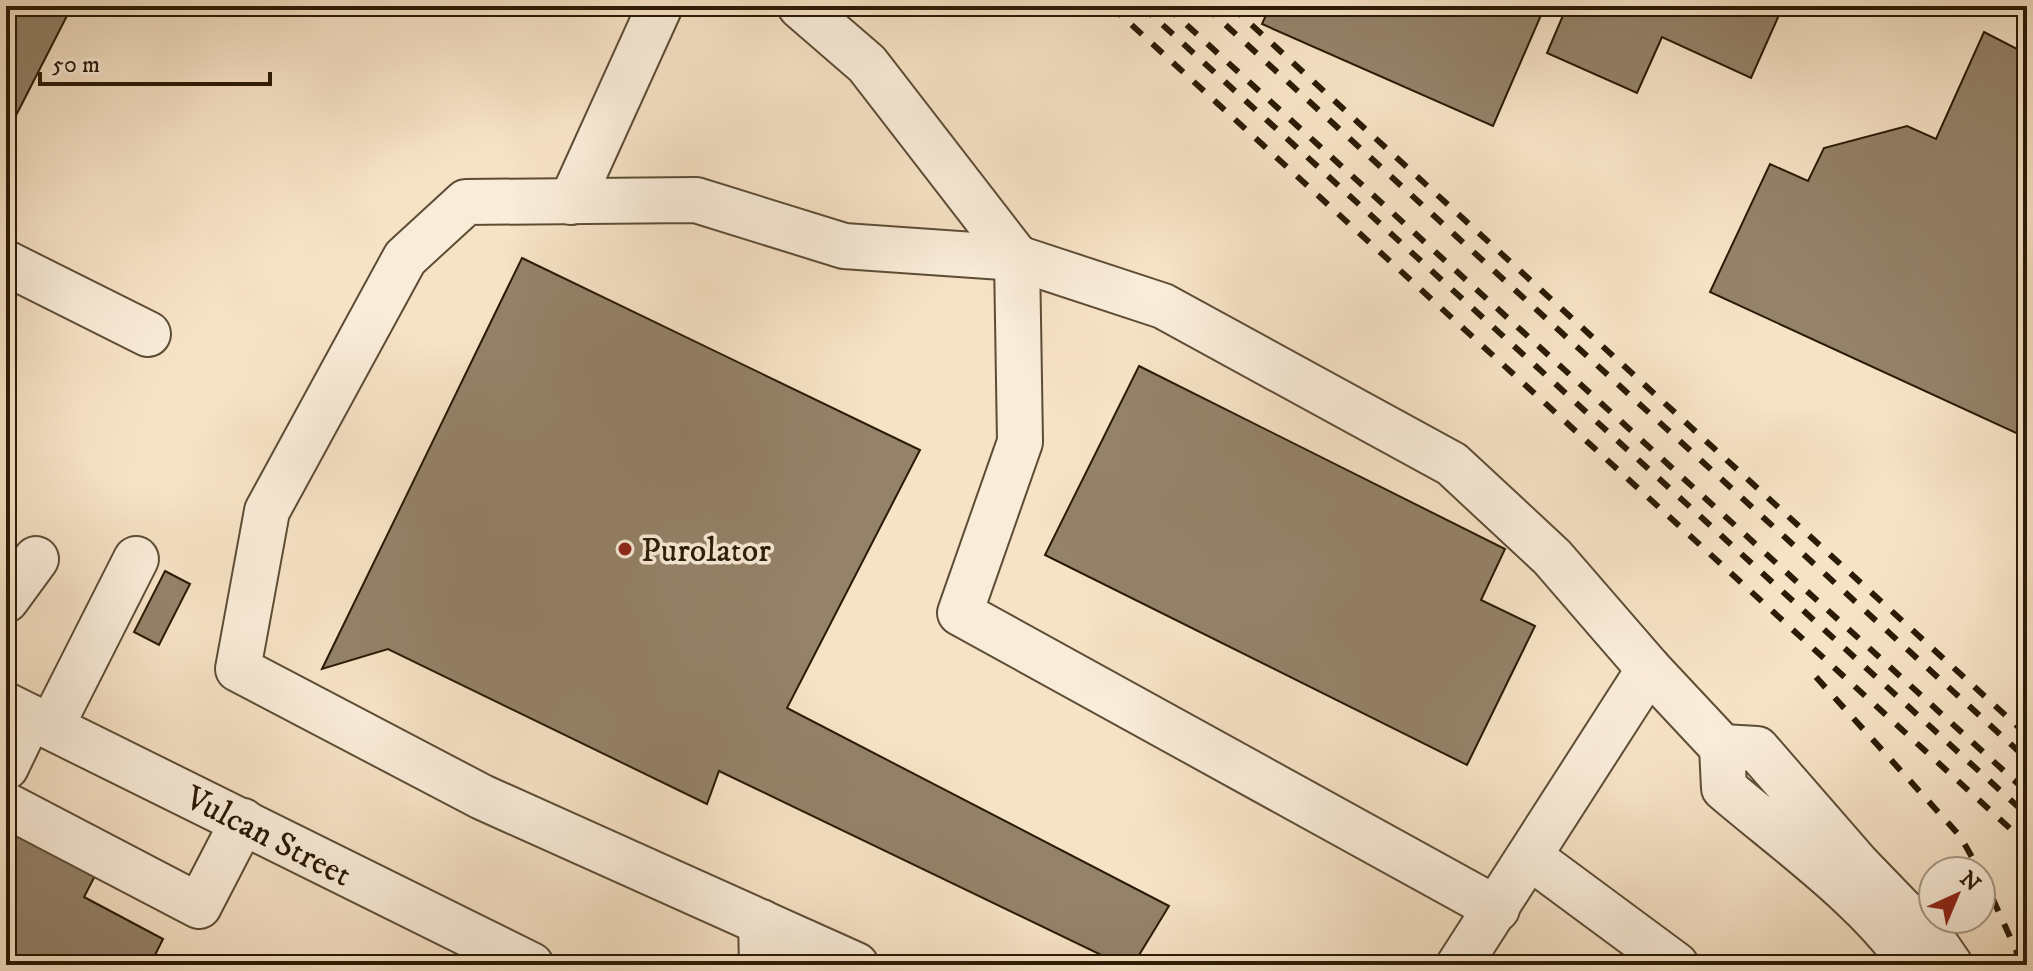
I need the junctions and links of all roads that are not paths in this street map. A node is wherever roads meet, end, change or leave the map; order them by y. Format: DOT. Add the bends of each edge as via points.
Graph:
graph roads {
  1 [pos="660,6"];
  2 [pos="800,6"];
  3 [pos="571,202"];
  4 [pos="1017,258"];
  5 [pos="6,263"];
  6 [pos="148,334"];
  7 [pos="36,559"];
  8 [pos="136,559"];
  9 [pos="6,600"];
  10 [pos="1649,669"];
  11 [pos="29,716"];
  12 [pos="1722,747"];
  13 [pos="6,767"];
  14 [pos="6,805"];
  15 [pos="243,821"];
  16 [pos="1530,857"];
  17 [pos="1497,909"];
  18 [pos="761,922"];
  19 [pos="531,965"];
  20 [pos="762,965"];
  21 [pos="856,965"];
  22 [pos="1459,965"];
  23 [pos="1676,965"];
  24 [pos="1912,965"];
  25 [pos="1950,965"];
  1 -- 3 [label="street"];
  2 -- 4 [label="street" via="867,64"];
  3 -- 4 [label="street" via="696,200 844,246"];
  3 -- 18 [label="street" via="466,202 405,258 267,511 238,669 482,797"];
  4 -- 10 [label="street" via="1163,306 1452,464 1552,557"];
  4 -- 17 [label="street" via="1020,442 960,613"];
  5 -- 6 [label="street"];
  7 -- 9 [label="street"];
  8 -- 11 [label="street"];
  10 -- 12 [label="street"];
  10 -- 16 [label="street"];
  11 -- 13 [label="street"];
  11 -- 15 [label="street, Vulcan Street"];
  12 -- 24 [label="street" via="1724,788 1839,886"];
  12 -- 25 [label="street" via="1757,749"];
  14 -- 15 [label="street" via="199,906"];
  15 -- 19 [label="street, Vulcan Street"];
  16 -- 17 [label="street"];
  16 -- 23 [label="street"];
  17 -- 22 [label="street"];
  18 -- 20 [label="street"];
  18 -- 21 [label="street"];
}
